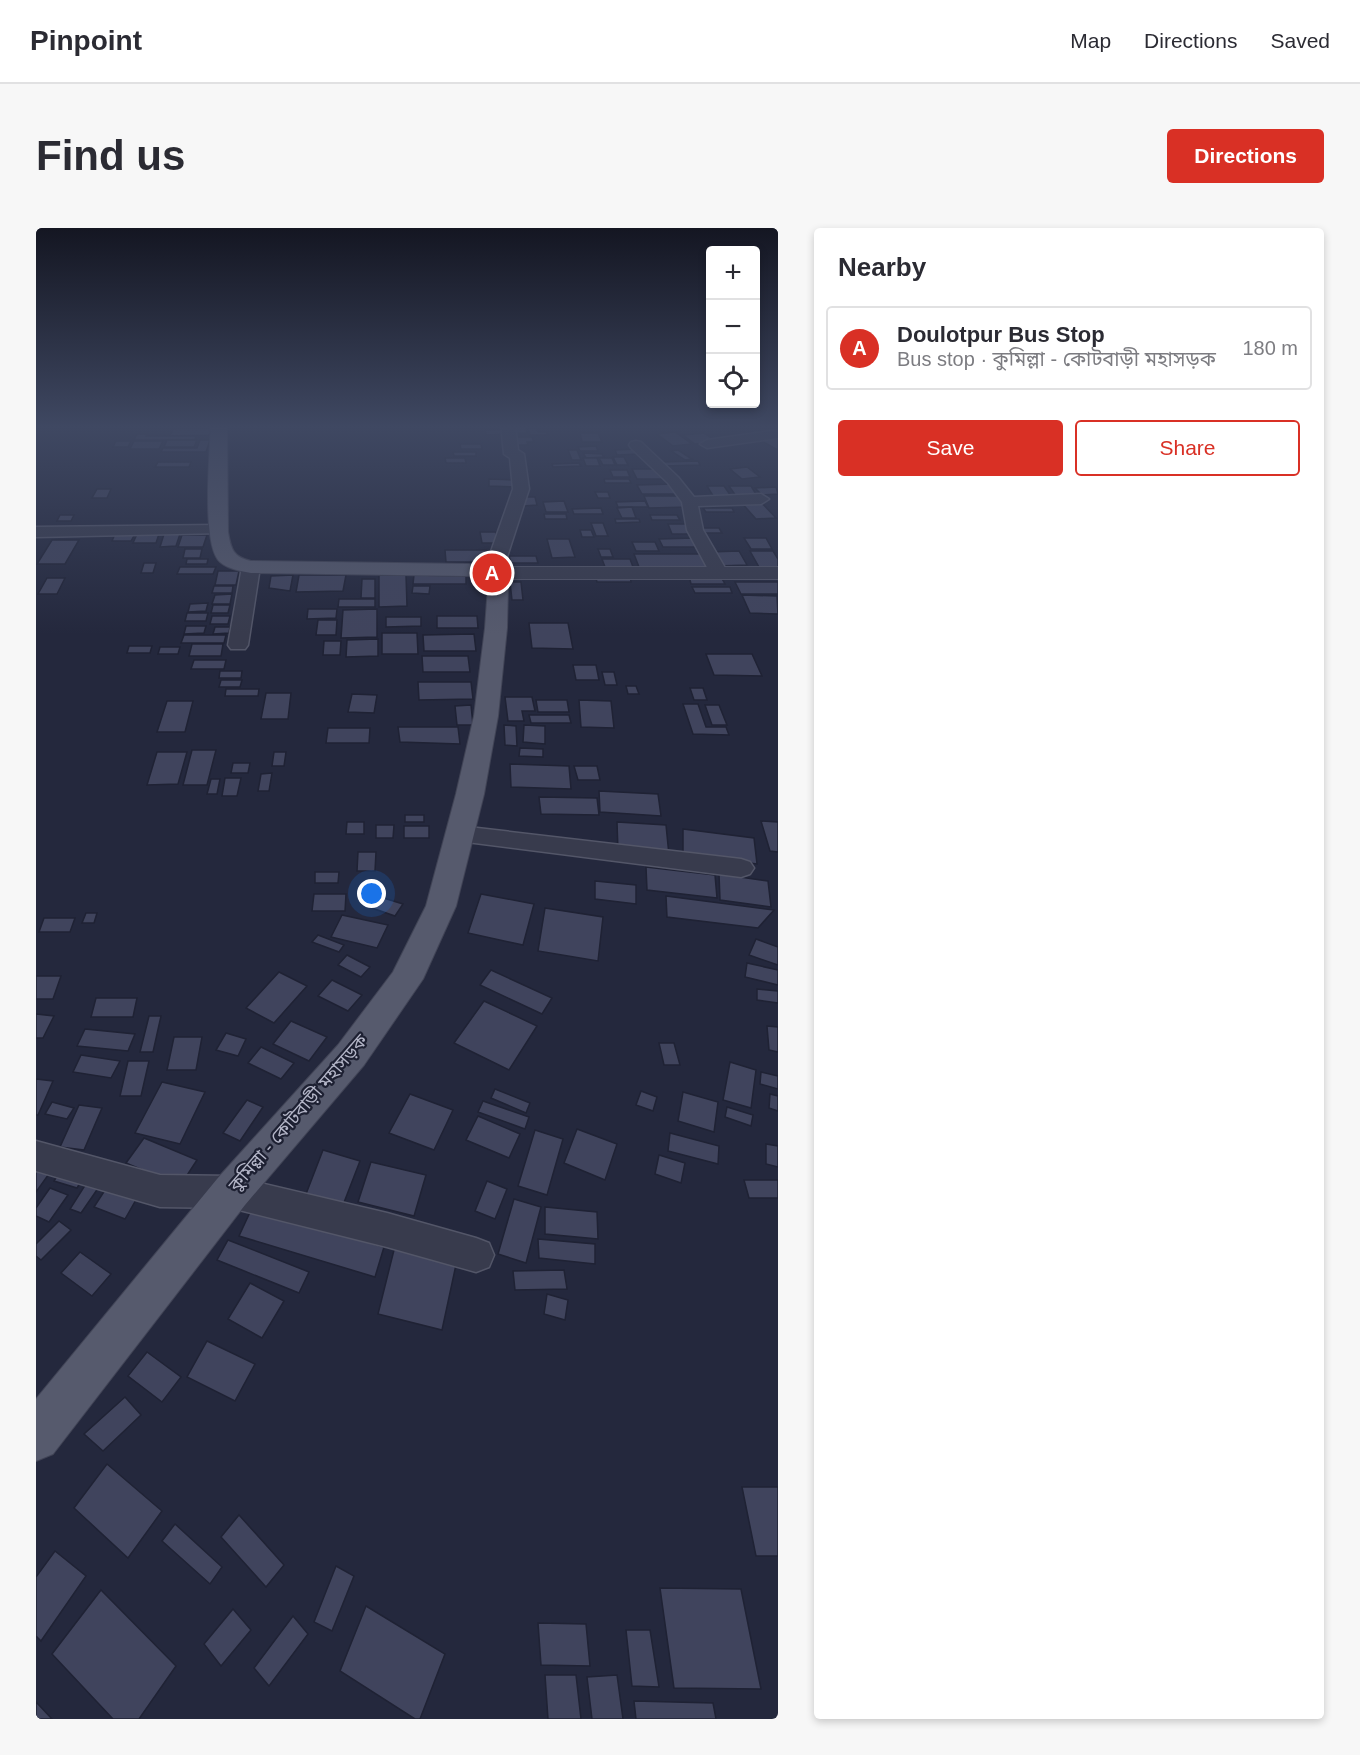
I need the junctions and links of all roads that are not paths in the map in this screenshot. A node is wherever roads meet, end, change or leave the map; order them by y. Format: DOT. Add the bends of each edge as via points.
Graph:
graph roads {
  1 [pos="218,495"];
  2 [pos="519,495"];
  3 [pos="684,495"];
  4 [pos="761,499"];
  5 [pos="690,502"];
  6 [pos="218,530"];
  7 [pos="36,532"];
  8 [pos="251,567"];
  9 [pos="719,573"];
  10 [pos="778,573"];
  11 [pos="489,576"];
  12 [pos="238,645"];
  13 [pos="460,834"];
  14 [pos="741,868"];
  15 [pos="36,1156"];
  16 [pos="231,1192"];
  17 [pos="476,1255"];
  18 [pos="36,1437"];
  1 -- 6 [label="main road"];
  2 -- 11 [label="street"];
  3 -- 5 [label="street"];
  4 -- 5 [label="street"];
  5 -- 9 [label="street" via="693,528"];
  6 -- 7 [label="street"];
  6 -- 8 [label="main road" via="223,554"];
  8 -- 11 [label="main road" via="470,570"];
  8 -- 12 [label="street"];
  9 -- 10 [label="street"];
  9 -- 11 [label="street"];
  11 -- 13 [label="main road, কুমিল্লা - কোটবাড়ী মহাসড়ক" via="498,585 496,628 486,716"];
  13 -- 14 [label="street"];
  13 -- 16 [label="main road, কুমিল্লা - কোটবাড়ী মহাসড়ক" via="441,906 406,979 351,1055"];
  15 -- 16 [label="street" via="160,1191"];
  16 -- 17 [label="street"];
  16 -- 18 [label="main road, কুমিল্লা - কোটবাড়ী মহাসড়ক"];
}
